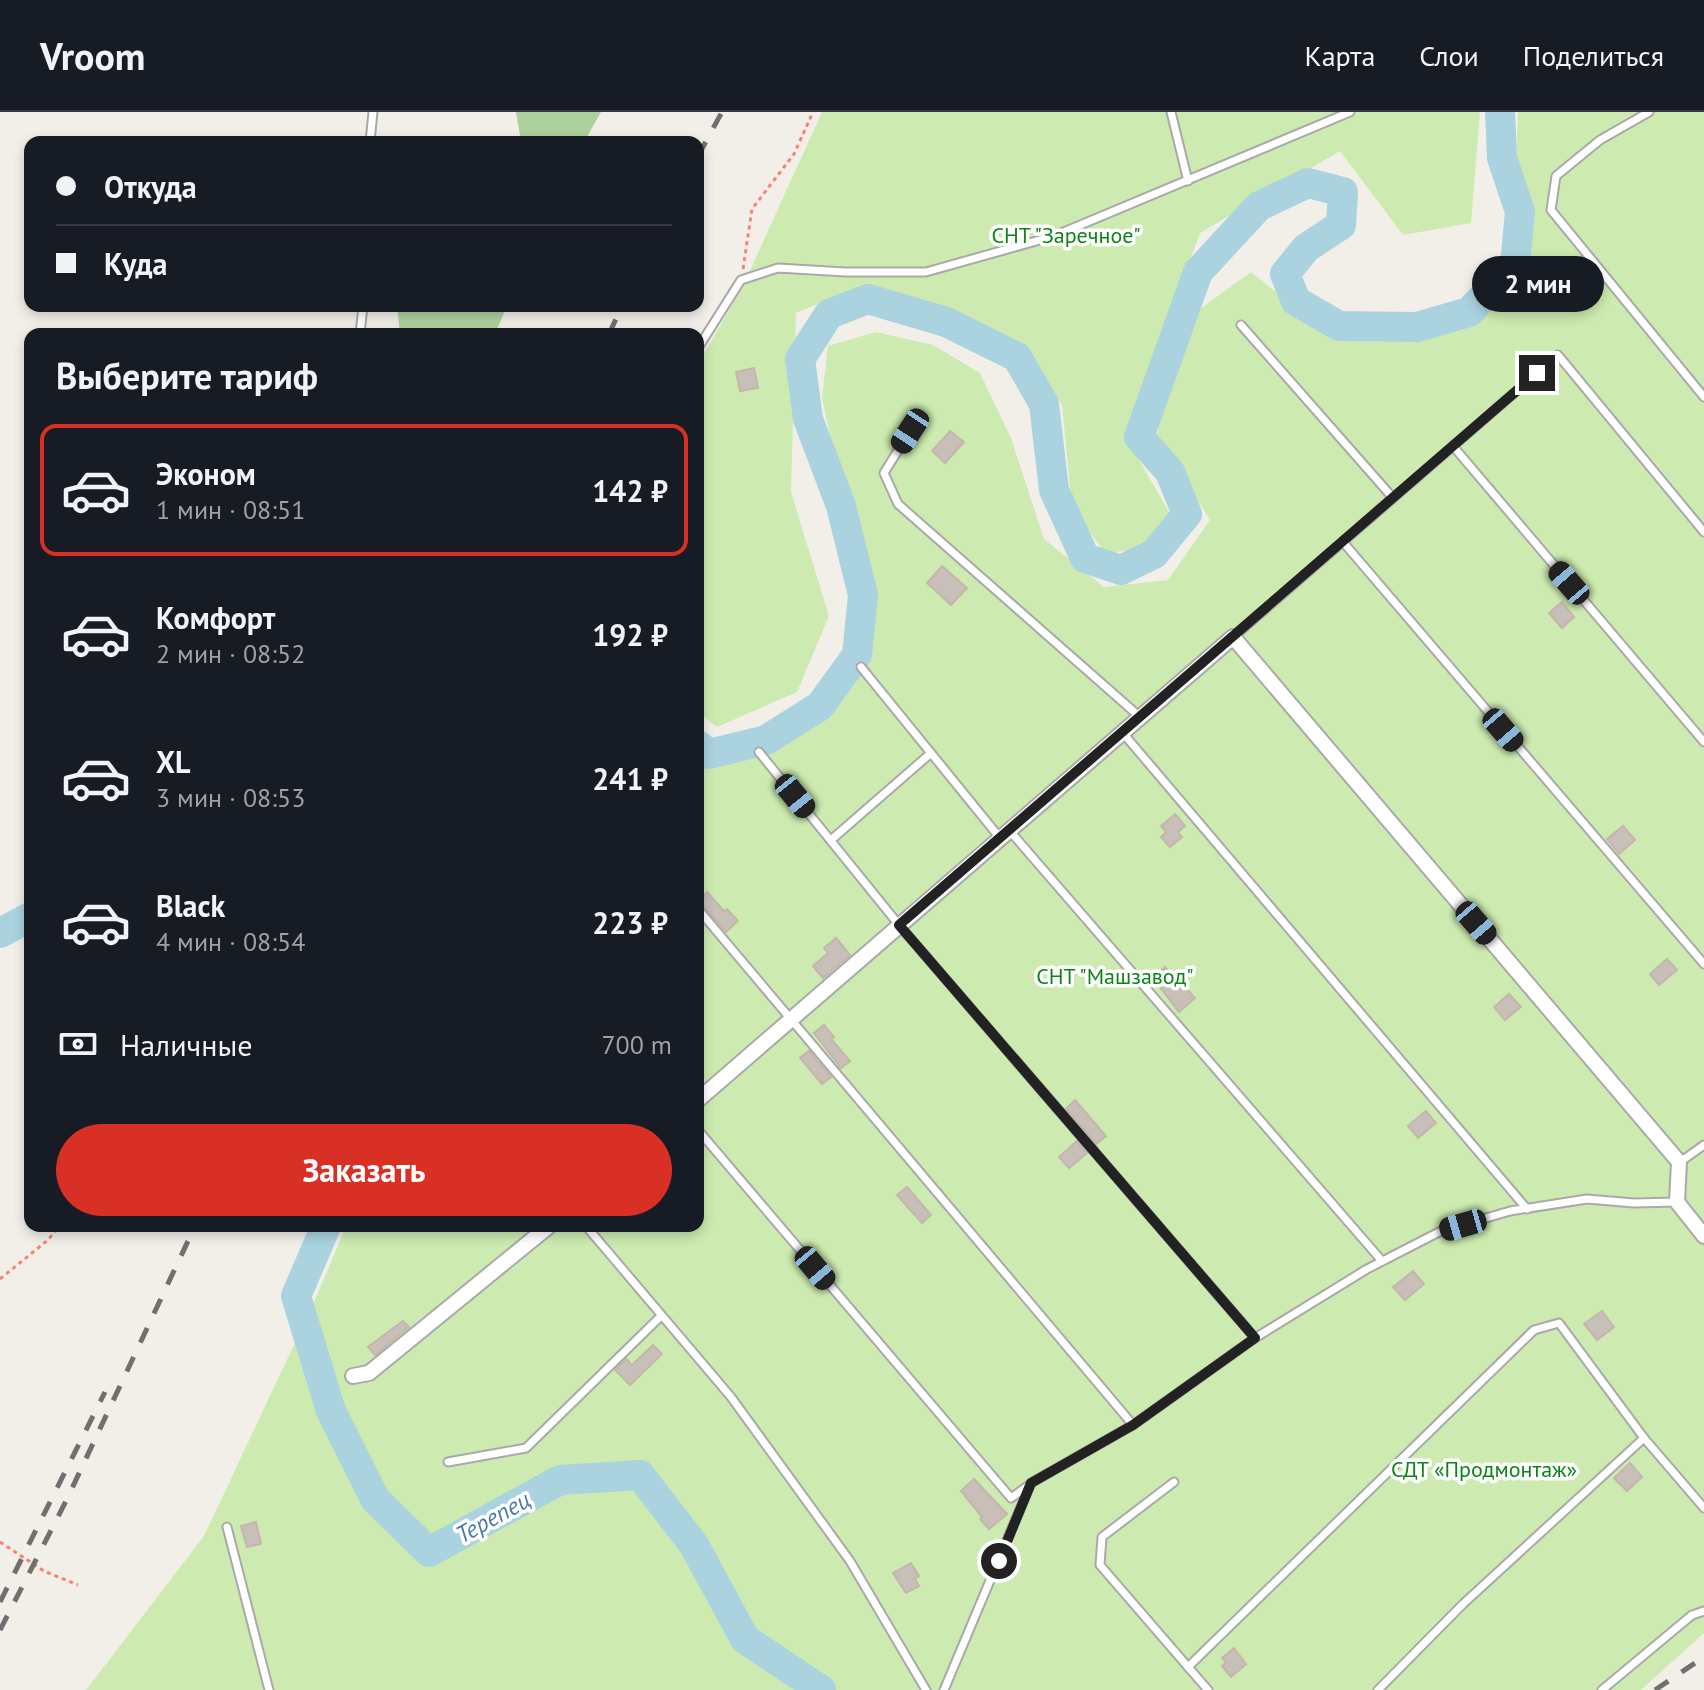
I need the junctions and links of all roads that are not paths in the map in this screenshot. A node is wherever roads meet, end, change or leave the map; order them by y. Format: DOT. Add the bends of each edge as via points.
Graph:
graph roads {
  1 [pos="373,112"];
  2 [pos="1171,112"];
  3 [pos="1350,112"];
  4 [pos="1649,112"];
  5 [pos="371,136"];
  6 [pos="1188,181"];
  7 [pos="1241,325"];
  8 [pos="704,339"];
  9 [pos="1704,397"];
  10 [pos="910,431"];
  11 [pos="1453,446"];
  12 [pos="1393,498"];
  13 [pos="1704,532"];
  14 [pos="1343,542"];
  15 [pos="1233,637"];
  16 [pos="861,667"];
  17 [pos="1140,717"];
  18 [pos="1122,732"];
  19 [pos="1704,742"];
  20 [pos="759,752"];
  21 [pos="931,753"];
  22 [pos="1005,834"];
  23 [pos="831,840"];
  24 [pos="704,916"];
  25 [pos="899,925"];
  26 [pos="1704,964"];
  27 [pos="792,1018"];
  28 [pos="704,1095"];
  29 [pos="704,1137"];
  30 [pos="1704,1145"];
  31 [pos="1679,1162"];
  32 [pos="1677,1202"];
  33 [pos="1527,1209"];
  34 [pos="542,1232"];
  35 [pos="591,1232"];
  36 [pos="1704,1236"];
  37 [pos="1382,1261"];
  38 [pos="661,1316"];
  39 [pos="1255,1338"];
  40 [pos="353,1376"];
  41 [pos="1133,1425"];
  42 [pos="1644,1438"];
  43 [pos="448,1462"];
  44 [pos="1174,1482"];
  45 [pos="1031,1483"];
  46 [pos="1704,1508"];
  47 [pos="227,1527"];
  48 [pos="1704,1611"];
  49 [pos="1188,1667"];
  50 [pos="269,1690"];
  51 [pos="926,1690"];
  52 [pos="944,1690"];
  53 [pos="1208,1690"];
  54 [pos="1378,1690"];
  55 [pos="1602,1690"];
  1 -- 5 [label="lane"];
  2 -- 6 [label="lane"];
  3 -- 6 [label="lane"];
  4 -- 9 [label="lane" via="1600,140 1556,176 1551,210"];
  6 -- 8 [label="lane" via="1054,236 926,272 778,268 741,280"];
  7 -- 12 [label="lane"];
  10 -- 17 [label="lane" via="884,473 898,504"];
  11 -- 12 [label="lane"];
  11 -- 13 [label="lane" via="1558,355"];
  11 -- 19 [label="lane"];
  12 -- 14 [label="lane"];
  14 -- 15 [label="lane"];
  14 -- 26 [label="lane"];
  15 -- 17 [label="street"];
  15 -- 31 [label="street"];
  16 -- 21 [label="lane"];
  17 -- 18 [label="street"];
  18 -- 22 [label="street"];
  18 -- 33 [label="lane"];
  20 -- 23 [label="lane"];
  21 -- 22 [label="lane"];
  21 -- 23 [label="lane"];
  22 -- 25 [label="street"];
  22 -- 37 [label="lane"];
  23 -- 25 [label="lane"];
  24 -- 27 [label="lane"];
  25 -- 27 [label="street"];
  25 -- 39 [label="lane"];
  27 -- 28 [label="street"];
  27 -- 41 [label="lane"];
  29 -- 45 [label="lane" via="1011,1498"];
  30 -- 31 [label="lane"];
  31 -- 32 [label="street"];
  32 -- 33 [label="lane" via="1587,1199"];
  32 -- 36 [label="street"];
  33 -- 37 [label="lane" via="1439,1232"];
  34 -- 40 [label="street" via="369,1373"];
  35 -- 38 [label="lane"];
  37 -- 39 [label="lane"];
  38 -- 43 [label="lane" via="526,1448"];
  38 -- 51 [label="lane" via="731,1397 850,1561"];
  39 -- 41 [label="lane"];
  41 -- 45 [label="lane"];
  42 -- 46 [label="lane"];
  42 -- 49 [label="lane" via="1559,1323 1534,1330"];
  42 -- 54 [label="lane"];
  44 -- 49 [label="lane" via="1102,1537 1100,1565"];
  45 -- 52 [label="lane"];
  47 -- 50 [label="lane"];
  48 -- 55 [label="lane" via="1692,1615"];
  49 -- 53 [label="lane"];
}
